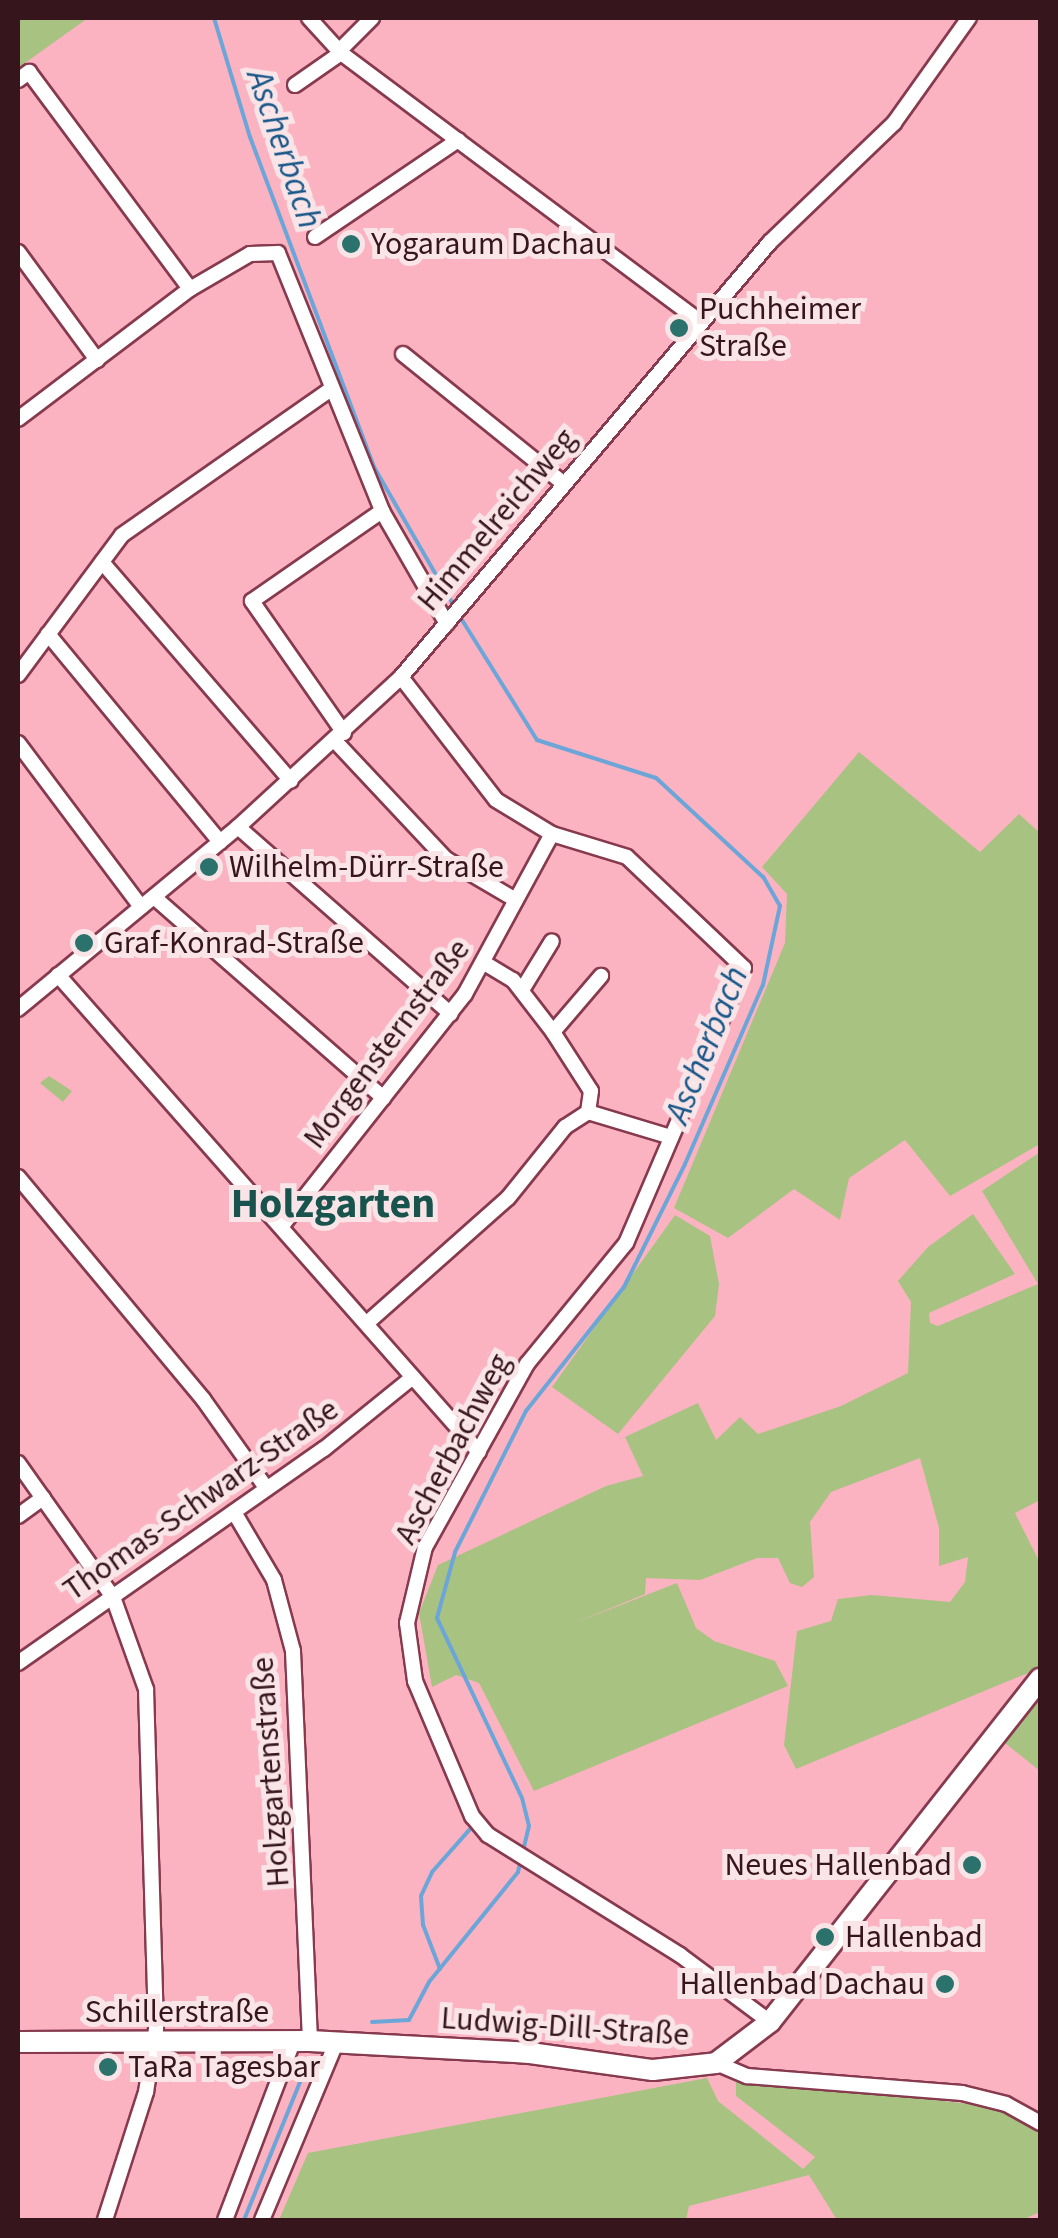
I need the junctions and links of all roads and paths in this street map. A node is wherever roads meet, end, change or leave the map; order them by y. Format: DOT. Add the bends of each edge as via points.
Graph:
graph roads {
  1 [pos="309,18"];
  2 [pos="372,18"];
  3 [pos="969,18"];
  4 [pos="340,52"];
  5 [pos="23,76"];
  6 [pos="295,85"];
  7 [pos="458,140"];
  8 [pos="315,236"];
  9 [pos="18,252"];
  10 [pos="190,289"];
  11 [pos="701,322"];
  12 [pos="403,354"];
  13 [pos="96,360"];
  14 [pos="332,389"];
  15 [pos="18,419"];
  16 [pos="563,483"];
  17 [pos="382,511"];
  18 [pos="102,562"];
  19 [pos="450,621"];
  20 [pos="48,634"];
  21 [pos="18,675"];
  22 [pos="401,677"];
  23 [pos="340,736"];
  24 [pos="18,744"];
  25 [pos="290,781"];
  26 [pos="238,827"];
  27 [pos="552,834"];
  28 [pos="220,842"];
  29 [pos="154,896"];
  30 [pos="516,900"];
  31 [pos="141,907"];
  32 [pos="552,941"];
  33 [pos="486,964"];
  34 [pos="58,976"];
  35 [pos="601,976"];
  36 [pos="522,990"];
  37 [pos="18,1009"];
  38 [pos="450,1014"];
  39 [pos="554,1032"];
  40 [pos="384,1098"];
  41 [pos="588,1112"];
  42 [pos="671,1137"];
  43 [pos="18,1177"];
  44 [pos="281,1228"];
  45 [pos="367,1323"];
  46 [pos="412,1378"];
  47 [pos="479,1452"];
  48 [pos="18,1463"];
  49 [pos="267,1489"];
  50 [pos="43,1498"];
  51 [pos="234,1512"];
  52 [pos="18,1516"];
  53 [pos="113,1597"];
  54 [pos="18,1663"];
  55 [pos="1040,1679"];
  56 [pos="770,2022"];
  57 [pos="18,2042"];
  58 [pos="154,2042"];
  59 [pos="302,2042"];
  60 [pos="336,2043"];
  61 [pos="716,2062"];
  62 [pos="1040,2123"];
  63 [pos="105,2220"];
  64 [pos="225,2220"];
  65 [pos="262,2220"];
  1 -- 4 [label="street"];
  2 -- 4 [label="street"];
  3 -- 11 [label="street, Himmelreichweg" via="894,123 770,242"];
  4 -- 6 [label="street"];
  4 -- 7 [label="street"];
  5 -- 10 [label="street"];
  7 -- 8 [label="street"];
  7 -- 11 [label="street"];
  9 -- 13 [label="street"];
  10 -- 13 [label="street"];
  10 -- 14 [label="street" via="250,254 278,253"];
  11 -- 16 [label="street, Himmelreichweg"];
  12 -- 16 [label="street"];
  13 -- 15 [label="street"];
  14 -- 17 [label="street"];
  14 -- 18 [label="street" via="122,535"];
  16 -- 19 [label="street, Himmelreichweg"];
  17 -- 19 [label="street"];
  17 -- 23 [label="street" via="252,600"];
  18 -- 20 [label="street"];
  18 -- 25 [label="street"];
  19 -- 22 [label="street, Himmelreichweg"];
  20 -- 21 [label="street"];
  20 -- 28 [label="street"];
  22 -- 23 [label="street, Himmelreichweg"];
  22 -- 27 [label="street" via="474,778 496,800"];
  23 -- 25 [label="street, Himmelreichweg"];
  23 -- 30 [label="street" via="446,859"];
  24 -- 31 [label="street"];
  25 -- 26 [label="street, Himmelreichweg"];
  26 -- 28 [label="street, Himmelreichweg"];
  26 -- 38 [label="street"];
  27 -- 30 [label="street, Morgensternstraße"];
  27 -- 42 [label="street, Ascherbachweg" via="627,857 744,968"];
  28 -- 29 [label="street, Himmelreichweg"];
  29 -- 31 [label="street, Himmelreichweg"];
  29 -- 40 [label="street"];
  30 -- 33 [label="street, Morgensternstraße"];
  31 -- 34 [label="street, Himmelreichweg"];
  32 -- 36 [label="street"];
  33 -- 36 [label="street"];
  33 -- 38 [label="street, Morgensternstraße"];
  34 -- 37 [label="street, Himmelreichweg"];
  34 -- 44 [label="street"];
  35 -- 39 [label="street"];
  36 -- 39 [label="street"];
  38 -- 40 [label="street, Morgensternstraße"];
  39 -- 41 [label="street" via="591,1091"];
  40 -- 44 [label="street, Morgensternstraße"];
  41 -- 42 [label="street"];
  41 -- 45 [label="street" via="566,1127 508,1198"];
  42 -- 47 [label="street, Ascherbachweg" via="626,1242 527,1364"];
  43 -- 49 [label="street" via="203,1399"];
  44 -- 45 [label="street"];
  45 -- 46 [label="street"];
  46 -- 47 [label="street"];
  46 -- 49 [label="street, Thomas-Schwarz-Straße"];
  47 -- 56 [label="street, Ascherbachweg" via="425,1547 408,1622 415,1681 472,1816 520,1858 643,1930"];
  48 -- 50 [label="street"];
  49 -- 51 [label="street, Thomas-Schwarz-Straße"];
  50 -- 52 [label="street"];
  50 -- 53 [label="street"];
  51 -- 53 [label="street, Thomas-Schwarz-Straße"];
  51 -- 59 [label="street, Holzgartenstraße" via="274,1580 293,1651"];
  53 -- 54 [label="street, Thomas-Schwarz-Straße"];
  53 -- 58 [label="street" via="146,1689"];
  55 -- 56 [label="street, Ludwig-Dill-Straße"];
  56 -- 61 [label="street, Ludwig-Dill-Straße"];
  57 -- 58 [label="street, Schillerstraße"];
  58 -- 59 [label="street, Schillerstraße"];
  58 -- 63 [label="street" via="146,2092"];
  59 -- 60 [label="street, Schillerstraße"];
  59 -- 64 [label="street"];
  60 -- 61 [label="street, Ludwig-Dill-Straße" via="530,2053 653,2070"];
  60 -- 65 [label="street"];
  61 -- 62 [label="street" via="747,2076 962,2093 1006,2104"];
}
